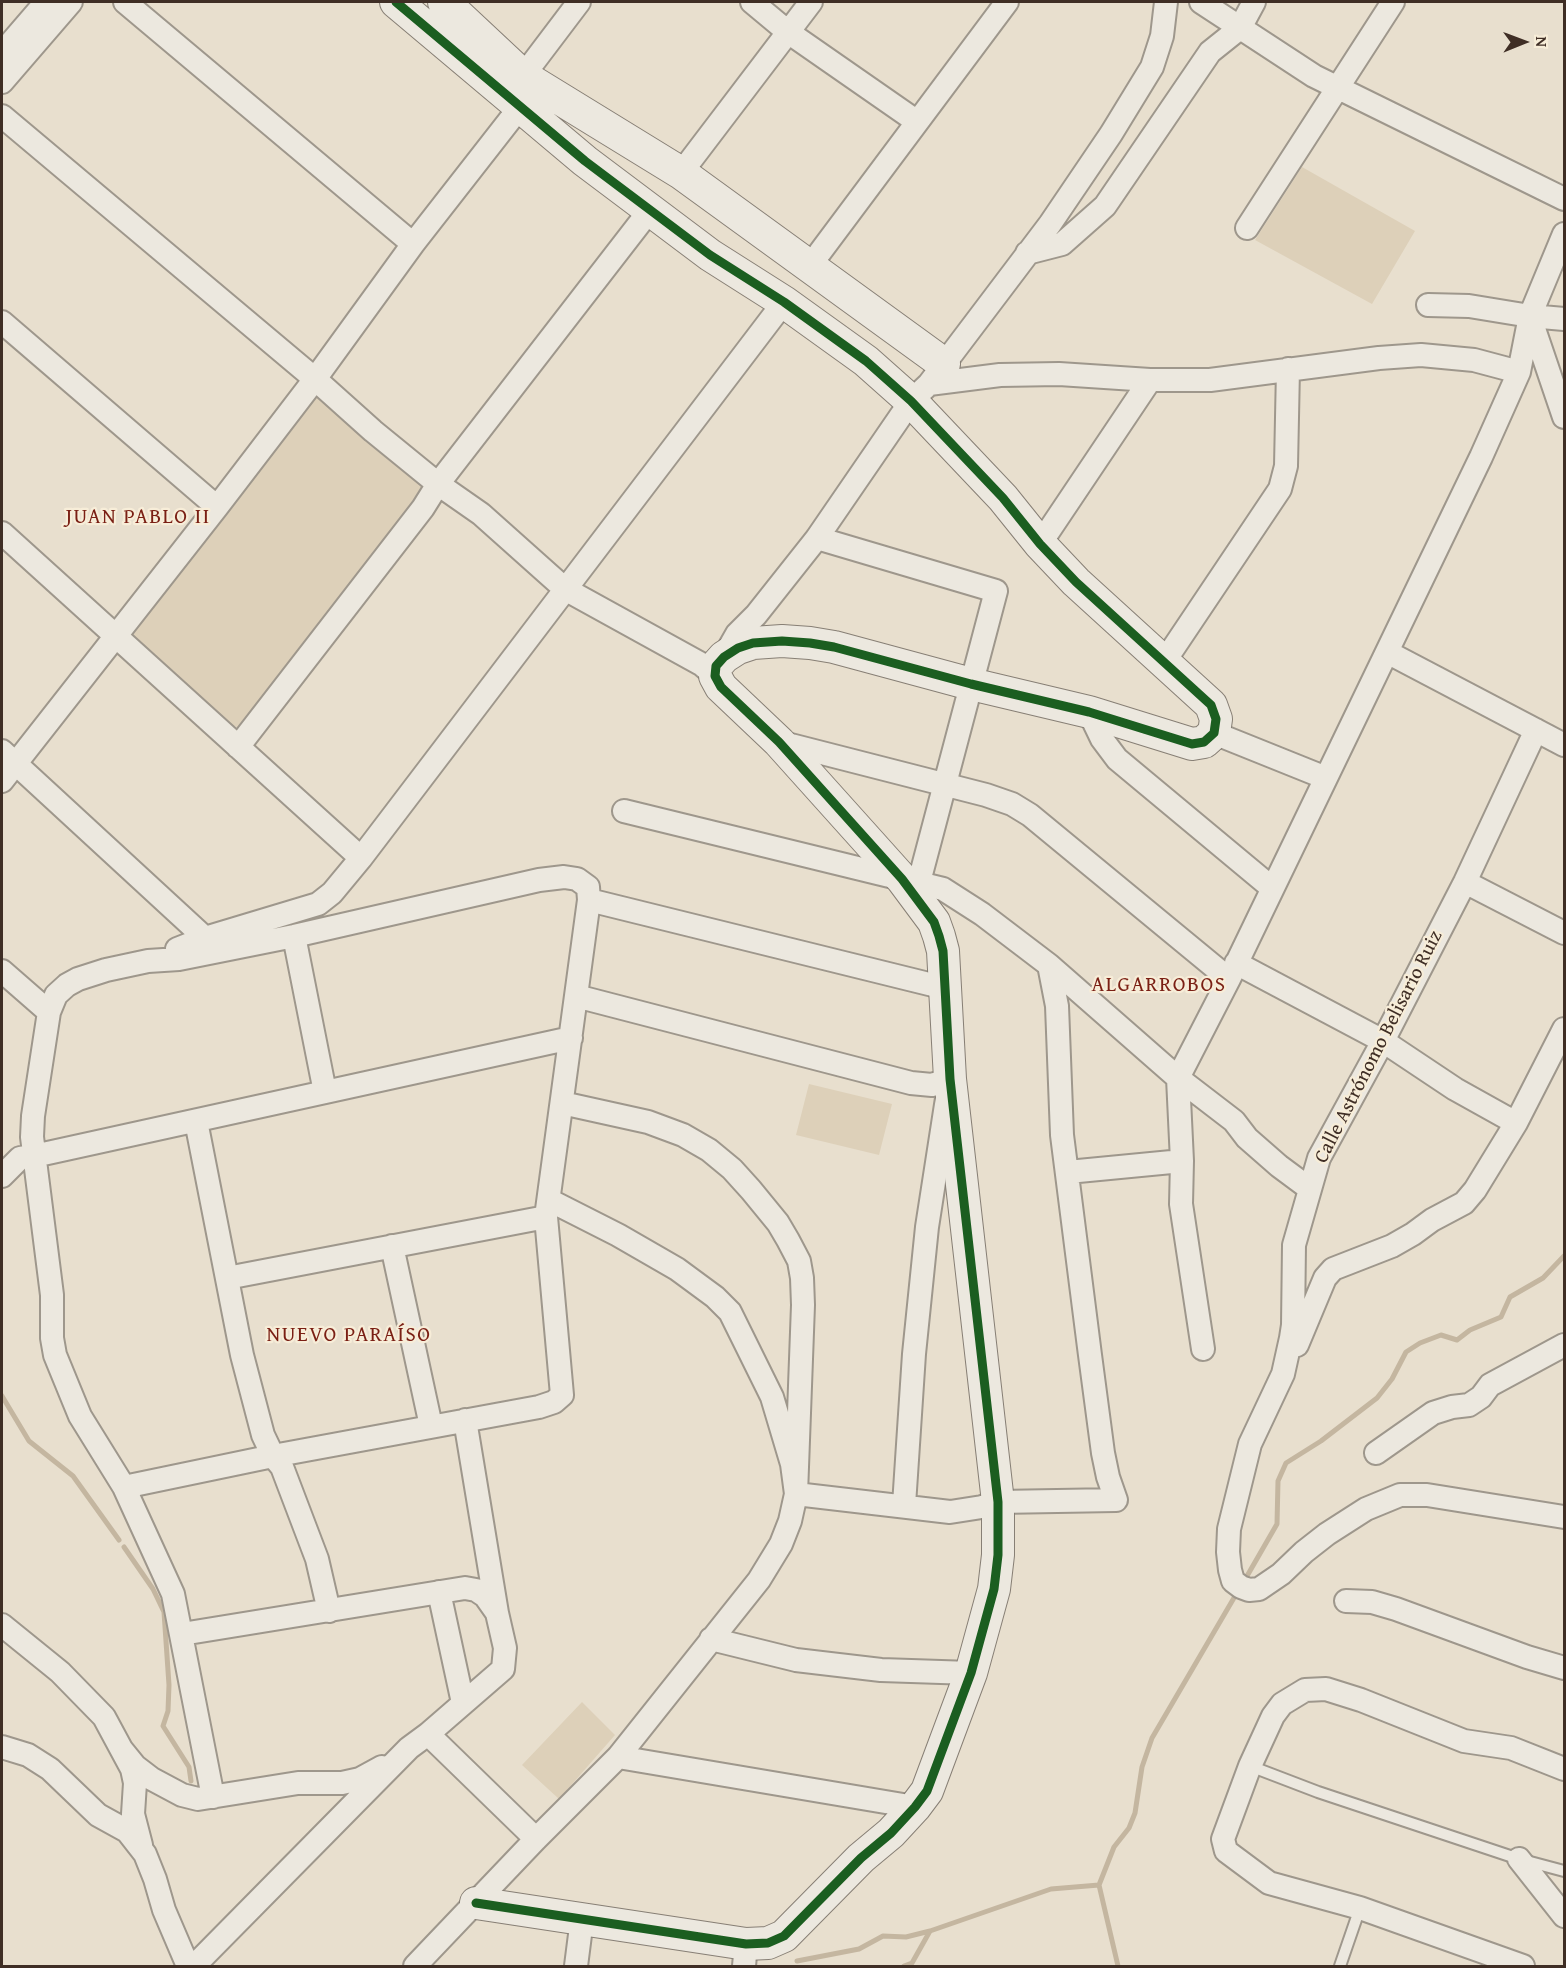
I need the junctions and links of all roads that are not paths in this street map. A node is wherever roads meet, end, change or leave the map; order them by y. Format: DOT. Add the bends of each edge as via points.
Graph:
graph roads {
  1 [pos="46,2"];
  2 [pos="71,2"];
  3 [pos="125,2"];
  4 [pos="396,2"];
  5 [pos="444,2"];
  6 [pos="579,2"];
  7 [pos="752,2"];
  8 [pos="811,2"];
  9 [pos="1007,2"];
  10 [pos="1166,2"];
  11 [pos="1201,2"];
  12 [pos="1254,2"];
  13 [pos="1393,2"];
  14 [pos="1240,28"];
  15 [pos="788,32"];
  16 [pos="2,53"];
  17 [pos="524,76"];
  18 [pos="2,82"];
  19 [pos="1338,88"];
  20 [pos="520,107"];
  21 [pos="2,116"];
  22 [pos="916,121"];
  23 [pos="681,173"];
  24 [pos="1564,199"];
  25 [pos="650,210"];
  26 [pos="1246,228"];
  27 [pos="1564,234"];
  28 [pos="413,244"];
  29 [pos="1027,253"];
  30 [pos="808,267"];
  31 [pos="784,302"];
  32 [pos="1428,305"];
  33 [pos="1562,315"];
  34 [pos="1530,316"];
  35 [pos="2,322"];
  36 [pos="1288,369"];
  37 [pos="1520,372"];
  38 [pos="315,378"];
  39 [pos="1150,380"];
  40 [pos="928,383"];
  41 [pos="1564,417"];
  42 [pos="438,484"];
  43 [pos="217,507"];
  44 [pos="2,532"];
  45 [pos="817,538"];
  46 [pos="1040,544"];
  47 [pos="565,589"];
  48 [pos="115,635"];
  49 [pos="1387,652"];
  50 [pos="1164,662"];
  51 [pos="720,666"];
  52 [pos="971,684"];
  53 [pos="1089,712"];
  54 [pos="1536,730"];
  55 [pos="1214,733"];
  56 [pos="779,742"];
  57 [pos="1564,745"];
  58 [pos="238,747"];
  59 [pos="6,765"];
  60 [pos="1326,778"];
  61 [pos="945,786"];
  62 [pos="624,811"];
  63 [pos="361,858"];
  64 [pos="911,881"];
  65 [pos="1464,882"];
  66 [pos="1272,888"];
  67 [pos="589,900"];
  68 [pos="1564,933"];
  69 [pos="294,936"];
  70 [pos="205,938"];
  71 [pos="148,961"];
  72 [pos="1049,965"];
  73 [pos="2,971"];
  74 [pos="1232,971"];
  75 [pos="945,988"];
  76 [pos="576,996"];
  77 [pos="49,1012"];
  78 [pos="1564,1029"];
  79 [pos="571,1038"];
  80 [pos="1383,1041"];
  81 [pos="950,1078"];
  82 [pos="1178,1078"];
  83 [pos="325,1092"];
  84 [pos="562,1103"];
  85 [pos="196,1120"];
  86 [pos="1516,1123"];
  87 [pos="34,1156"];
  88 [pos="1182,1161"];
  89 [pos="1068,1172"];
  90 [pos="2,1176"];
  91 [pos="1310,1189"];
  92 [pos="42,1204"];
  93 [pos="548,1208"];
  94 [pos="392,1246"];
  95 [pos="227,1278"];
  96 [pos="1564,1345"];
  97 [pos="1203,1349"];
  98 [pos="1283,1374"];
  99 [pos="465,1420"];
  100 [pos="431,1426"];
  101 [pos="1376,1453"];
  102 [pos="273,1456"];
  103 [pos="124,1487"];
  104 [pos="796,1494"];
  105 [pos="998,1502"];
  106 [pos="904,1505"];
  107 [pos="1564,1517"];
  108 [pos="439,1592"];
  109 [pos="1346,1601"];
  110 [pos="329,1611"];
  111 [pos="497,1612"];
  112 [pos="2,1625"];
  113 [pos="182,1634"];
  114 [pos="711,1640"];
  115 [pos="1564,1668"];
  116 [pos="971,1673"];
  117 [pos="463,1703"];
  118 [pos="428,1734"];
  119 [pos="2,1747"];
  120 [pos="409,1748"];
  121 [pos="122,1750"];
  122 [pos="618,1757"];
  123 [pos="1250,1766"];
  124 [pos="1564,1769"];
  125 [pos="213,1797"];
  126 [pos="915,1807"];
  127 [pos="536,1839"];
  128 [pos="145,1854"];
  129 [pos="1519,1859"];
  130 [pos="1564,1871"];
  131 [pos="476,1903"];
  132 [pos="1360,1908"];
  133 [pos="1564,1916"];
  134 [pos="582,1920"];
  135 [pos="745,1955"];
  136 [pos="1513,1965"];
  137 [pos="188,1966"];
  138 [pos="194,1966"];
  139 [pos="415,1966"];
  140 [pos="576,1966"];
  141 [pos="1340,1966"];
  1 -- 16 [label="street"];
  2 -- 18 [label="street"];
  3 -- 28 [label="street"];
  4 -- 20 [label="street"];
  5 -- 17 [label="street"];
  6 -- 17 [label="street"];
  7 -- 15 [label="street"];
  8 -- 15 [label="street"];
  9 -- 22 [label="street"];
  10 -- 29 [label="street" via="1162,36 1152,67 1111,134"];
  11 -- 14 [label="street"];
  12 -- 14 [label="street"];
  13 -- 19 [label="street"];
  14 -- 19 [label="street"];
  14 -- 29 [label="street" via="1210,52 1105,206 1062,243"];
  15 -- 22 [label="street"];
  15 -- 23 [label="street"];
  17 -- 23 [label="street"];
  19 -- 24 [label="street"];
  19 -- 26 [label="street"];
  20 -- 25 [label="street"];
  20 -- 28 [label="street"];
  21 -- 38 [label="street"];
  22 -- 30 [label="street"];
  23 -- 30 [label="street"];
  25 -- 31 [label="street" via="710,255"];
  25 -- 42 [label="street"];
  27 -- 34 [label="street"];
  28 -- 38 [label="street"];
  29 -- 40 [label="street"];
  30 -- 40 [label="street"];
  31 -- 40 [label="street" via="866,361"];
  31 -- 47 [label="street"];
  32 -- 34 [label="street" via="1469,306"];
  33 -- 34 [label="street"];
  34 -- 37 [label="street"];
  34 -- 41 [label="street"];
  35 -- 43 [label="street"];
  36 -- 37 [label="street" via="1421,355 1474,360"];
  36 -- 39 [label="street" via="1210,380"];
  36 -- 50 [label="street" via="1286,466 1280,489"];
  37 -- 49 [label="street"];
  38 -- 42 [label="street"];
  38 -- 43 [label="street"];
  39 -- 40 [label="street" via="1059,374 1000,375"];
  39 -- 46 [label="street"];
  40 -- 45 [label="street"];
  40 -- 46 [label="street" via="1003,498"];
  42 -- 47 [label="street" via="481,514"];
  42 -- 58 [label="street"];
  43 -- 48 [label="street"];
  44 -- 48 [label="street"];
  45 -- 51 [label="street" via="737,634"];
  45 -- 52 [label="street" via="996,591"];
  46 -- 50 [label="street"];
  47 -- 51 [label="street" via="701,664"];
  47 -- 63 [label="street"];
  48 -- 58 [label="street"];
  48 -- 59 [label="street"];
  49 -- 54 [label="street"];
  49 -- 60 [label="street"];
  50 -- 55 [label="street" via="1211,705 1216,719"];
  51 -- 52 [label="street" via="738,648 753,643 810,643"];
  51 -- 56 [label="street" via="721,687"];
  52 -- 53 [label="street"];
  52 -- 61 [label="street"];
  53 -- 55 [label="street" via="1192,744 1204,742"];
  53 -- 66 [label="street" via="1117,759"];
  54 -- 57 [label="street"];
  54 -- 65 [label="street, Calle Astrónomo Belisario Ruiz"];
  55 -- 60 [label="street"];
  56 -- 61 [label="street"];
  56 -- 64 [label="street"];
  58 -- 63 [label="street"];
  59 -- 70 [label="street"];
  60 -- 66 [label="street"];
  61 -- 64 [label="street"];
  61 -- 74 [label="street" via="986,795 1030,815"];
  62 -- 64 [label="street"];
  63 -- 70 [label="street" via="318,904"];
  64 -- 72 [label="street" via="943,889"];
  64 -- 75 [label="street" via="934,922 943,951"];
  65 -- 68 [label="street"];
  65 -- 80 [label="street, Calle Astrónomo Belisario Ruiz"];
  66 -- 74 [label="street"];
  67 -- 69 [label="street" via="588,887 577,879 539,880"];
  67 -- 75 [label="street"];
  67 -- 76 [label="street"];
  69 -- 71 [label="street" via="178,959"];
  69 -- 83 [label="street"];
  70 -- 71 [label="street"];
  71 -- 77 [label="street" via="78,979 56,995"];
  72 -- 82 [label="street"];
  72 -- 89 [label="street" via="1057,1006 1062,1135"];
  73 -- 77 [label="street"];
  74 -- 80 [label="street"];
  74 -- 82 [label="street"];
  75 -- 81 [label="street"];
  76 -- 79 [label="street"];
  76 -- 81 [label="street" via="911,1083 932,1085"];
  77 -- 87 [label="street" via="33,1116"];
  78 -- 86 [label="street"];
  79 -- 83 [label="street"];
  79 -- 84 [label="street"];
  80 -- 86 [label="street" via="1455,1089"];
  80 -- 91 [label="street, Calle Astrónomo Belisario Ruiz" via="1319,1158"];
  81 -- 105 [label="street"];
  81 -- 106 [label="street" via="927,1227"];
  82 -- 88 [label="street"];
  82 -- 91 [label="street" via="1234,1121 1279,1167"];
  83 -- 85 [label="street"];
  84 -- 93 [label="street"];
  84 -- 104 [label="street" via="648,1122 710,1150 732,1169 778,1223 799,1262 802,1278"];
  85 -- 87 [label="street"];
  85 -- 95 [label="street"];
  86 -- 98 [label="street" via="1464,1203 1392,1246 1334,1269 1325,1278"];
  87 -- 90 [label="street" via="20,1158"];
  87 -- 92 [label="street"];
  88 -- 89 [label="street"];
  88 -- 97 [label="street" via="1181,1204"];
  89 -- 105 [label="street" via="1103,1453 1116,1500"];
  90 -- 92 [label="street" via="17,1180"];
  91 -- 98 [label="street, Calle Astrónomo Belisario Ruiz" via="1294,1245 1293,1325"];
  92 -- 103 [label="street" via="55,1354 80,1416"];
  93 -- 94 [label="street"];
  93 -- 99 [label="street" via="562,1395 539,1407"];
  93 -- 104 [label="street" via="618,1235 715,1296 729,1312 772,1397 792,1464"];
  94 -- 95 [label="street"];
  94 -- 100 [label="street"];
  95 -- 102 [label="street" via="242,1355 263,1436"];
  96 -- 101 [label="street" via="1490,1385 1469,1405 1433,1413"];
  98 -- 107 [label="street, Calle Astrónomo Belisario Ruiz" via="1250,1444 1229,1529 1230,1570 1233,1581 1241,1587 1259,1589 1269,1584 1327,1534 1366,1509 1400,1495 1427,1495"];
  99 -- 100 [label="street"];
  99 -- 111 [label="street"];
  100 -- 102 [label="street"];
  102 -- 103 [label="street"];
  102 -- 110 [label="street" via="282,1467 317,1558"];
  103 -- 113 [label="street" via="173,1594"];
  104 -- 106 [label="street"];
  104 -- 114 [label="street" via="790,1521 775,1553 759,1580"];
  105 -- 106 [label="street" via="950,1512"];
  105 -- 116 [label="street" via="994,1589"];
  108 -- 110 [label="street"];
  108 -- 111 [label="street" via="476,1590"];
  108 -- 117 [label="street"];
  109 -- 115 [label="street" via="1372,1602 1396,1609"];
  110 -- 113 [label="street"];
  111 -- 117 [label="street" via="505,1648 503,1669"];
  112 -- 121 [label="street" via="60,1672 104,1717"];
  113 -- 125 [label="street"];
  114 -- 116 [label="street" via="796,1660 881,1670"];
  114 -- 122 [label="street"];
  116 -- 126 [label="street" via="927,1791"];
  117 -- 118 [label="street"];
  118 -- 120 [label="street"];
  118 -- 127 [label="street"];
  119 -- 128 [label="street" via="28,1755 50,1769 98,1815 127,1831"];
  120 -- 125 [label="street" via="360,1779 298,1783"];
  120 -- 138 [label="street"];
  121 -- 125 [label="street" via="135,1766 167,1788 198,1799"];
  121 -- 128 [label="street" via="132,1769 133,1814"];
  122 -- 126 [label="street"];
  122 -- 127 [label="street"];
  123 -- 124 [label="street" via="1282,1704 1316,1688 1361,1700 1464,1741 1511,1748"];
  123 -- 129 [label="lane"];
  123 -- 132 [label="street" via="1223,1839 1226,1851 1269,1883"];
  126 -- 135 [label="street" via="784,1936"];
  127 -- 131 [label="street"];
  128 -- 137 [label="street"];
  129 -- 130 [label="lane"];
  129 -- 133 [label="street"];
  131 -- 134 [label="street"];
  131 -- 139 [label="street"];
  132 -- 136 [label="street"];
  132 -- 141 [label="lane"];
  134 -- 135 [label="street"];
  134 -- 140 [label="street"];
}
